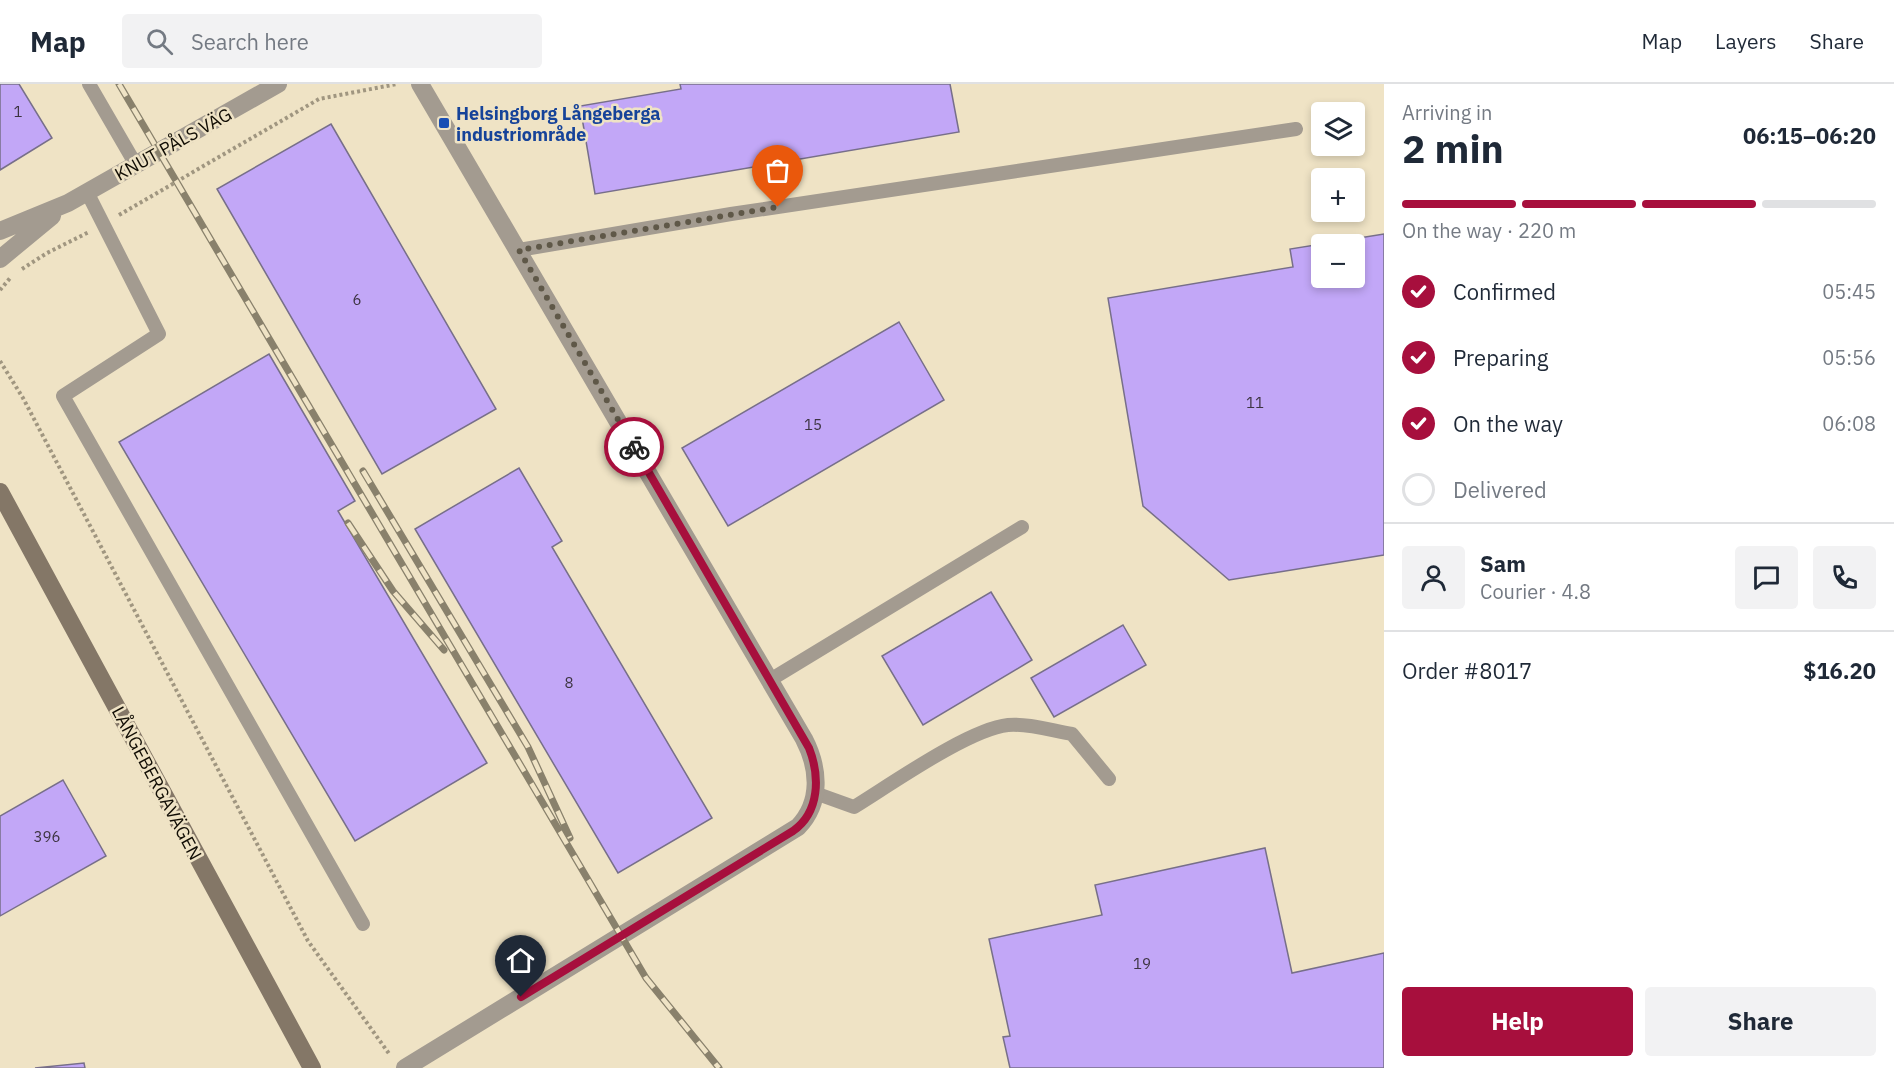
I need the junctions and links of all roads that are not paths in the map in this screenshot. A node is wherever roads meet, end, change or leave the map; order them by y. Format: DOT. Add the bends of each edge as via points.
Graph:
graph roads {
  1 [pos="89,84"];
  2 [pos="278,84"];
  3 [pos="420,84"];
  4 [pos="1296,129"];
  5 [pos="136,165"];
  6 [pos="87,192"];
  7 [pos="68,203"];
  8 [pos="0,231"];
  9 [pos="519,250"];
  10 [pos="0,259"];
  11 [pos="1,495"];
  12 [pos="1022,528"];
  13 [pos="770,680"];
  14 [pos="1109,779"];
  15 [pos="815,792"];
  16 [pos="363,924"];
  17 [pos="399,1063"];
  18 [pos="312,1068"];
  1 -- 5 [label="lane"];
  2 -- 5 [label="street, KNUT PÅLS VÄG"];
  3 -- 9 [label="street"];
  4 -- 9 [label="lane"];
  5 -- 6 [label="street, KNUT PÅLS VÄG"];
  6 -- 7 [label="street, KNUT PÅLS VÄG"];
  6 -- 16 [label="lane" via="159,334 63,396"];
  7 -- 8 [label="street, KNUT PÅLS VÄG"];
  7 -- 10 [label="street, KNUT PÅLS VÄG"];
  9 -- 13 [label="street"];
  11 -- 18 [label="street, LÅNGEBERGAVÄGEN"];
  12 -- 13 [label="lane"];
  13 -- 15 [label="street" via="809,748 816,770"];
  14 -- 15 [label="lane" via="1072,734 1009,724 984,732 932,759 854,807"];
  15 -- 17 [label="street" via="806,819 793,831"];
}
